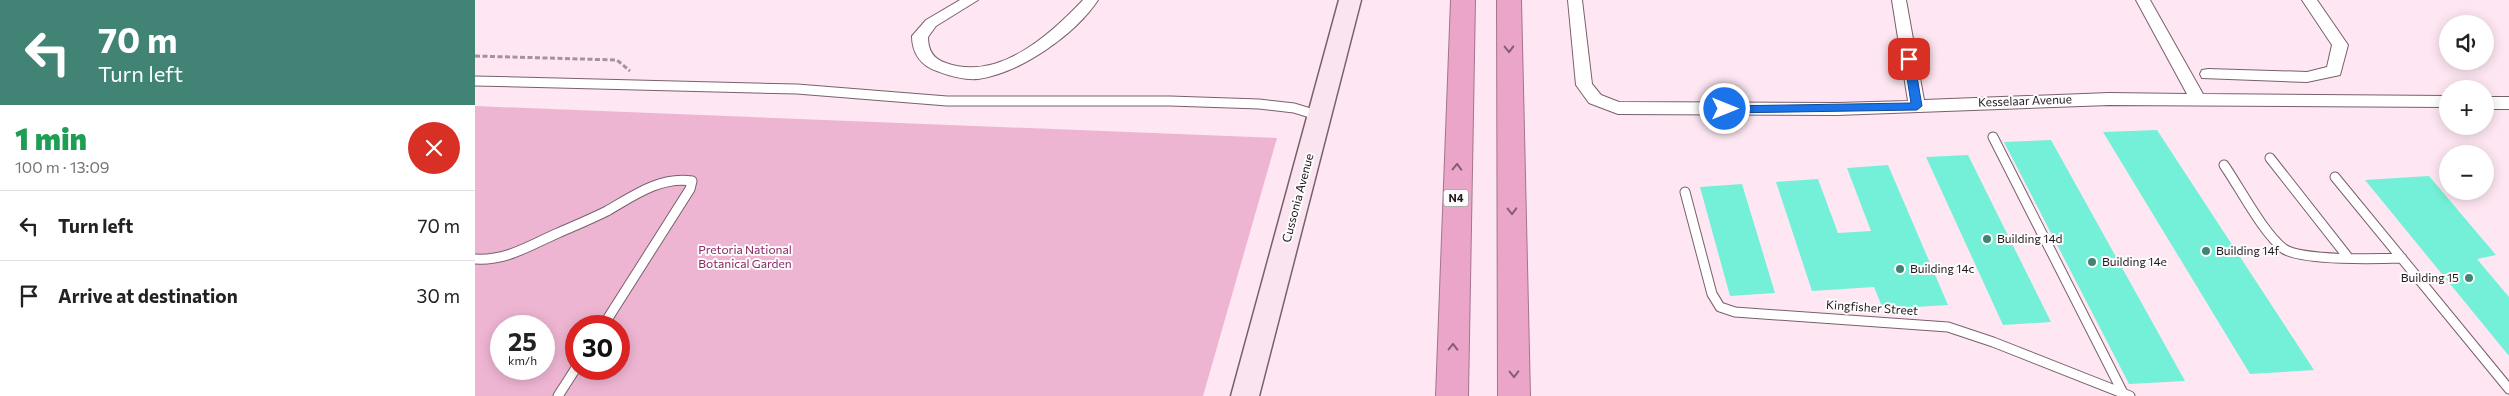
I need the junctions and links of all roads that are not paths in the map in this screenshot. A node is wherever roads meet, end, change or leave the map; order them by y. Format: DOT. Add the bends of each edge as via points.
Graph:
graph roads {
  1 [pos="971,0"];
  2 [pos="1091,0"];
  3 [pos="1350,0"];
  4 [pos="1463,0"];
  5 [pos="1509,0"];
  6 [pos="1575,0"];
  7 [pos="1899,0"];
  8 [pos="2143,0"];
  9 [pos="2309,0"];
  10 [pos="2208,74"];
  11 [pos="2307,77"];
  12 [pos="475,81"];
  13 [pos="2198,99"];
  14 [pos="2322,100"];
  15 [pos="2439,102"];
  16 [pos="2494,103"];
  17 [pos="2509,103"];
  18 [pos="1917,106"];
  19 [pos="1320,116"];
  20 [pos="1993,137"];
  21 [pos="2270,158"];
  22 [pos="2224,165"];
  23 [pos="2335,177"];
  24 [pos="1685,192"];
  25 [pos="2347,256"];
  26 [pos="2402,258"];
  27 [pos="475,259"];
  28 [pos="610,315"];
  29 [pos="568,380"];
  30 [pos="2509,389"];
  31 [pos="2127,395"];
  32 [pos="558,396"];
  33 [pos="1245,396"];
  34 [pos="1452,396"];
  35 [pos="1514,396"];
  1 -- 2 [label="street" via="931,23 920,36 921,49 927,58 943,69 988,70 1022,57 1061,31"];
  3 -- 19 [label="main road, Cussonia Avenue"];
  34 -- 4 [label="highway, N4, one-way"];
  5 -- 35 [label="highway, one-way"];
  6 -- 18 [label="street, Kesselaar Avenue" via="1584,86 1603,103 1631,109"];
  7 -- 18 [label="street"];
  8 -- 13 [label="street"];
  9 -- 11 [label="street" via="2340,45 2334,71"];
  10 -- 11 [label="street"];
  11 -- 14 [label="street"];
  12 -- 19 [label="lane" via="837,91 947,101 1259,104 1294,108"];
  13 -- 14 [label="street, Kesselaar Avenue"];
  13 -- 18 [label="street, Kesselaar Avenue"];
  14 -- 15 [label="street, Kesselaar Avenue"];
  16 -- 17 [label="street"];
  19 -- 33 [label="main road, Cussonia Avenue"];
  20 -- 31 [label="lane"];
  21 -- 25 [label="lane"];
  22 -- 25 [label="lane" via="2271,233 2287,250 2304,255"];
  23 -- 26 [label="lane"];
  24 -- 31 [label="lane, Kingfisher Street" via="1712,294 1716,303 1725,309 1947,327"];
  25 -- 26 [label="lane"];
  26 -- 30 [label="lane"];
  27 -- 28 [label="lane" via="510,256 649,187 678,179 692,180 692,185"];
  29 -- 32 [label="lane"];
}
